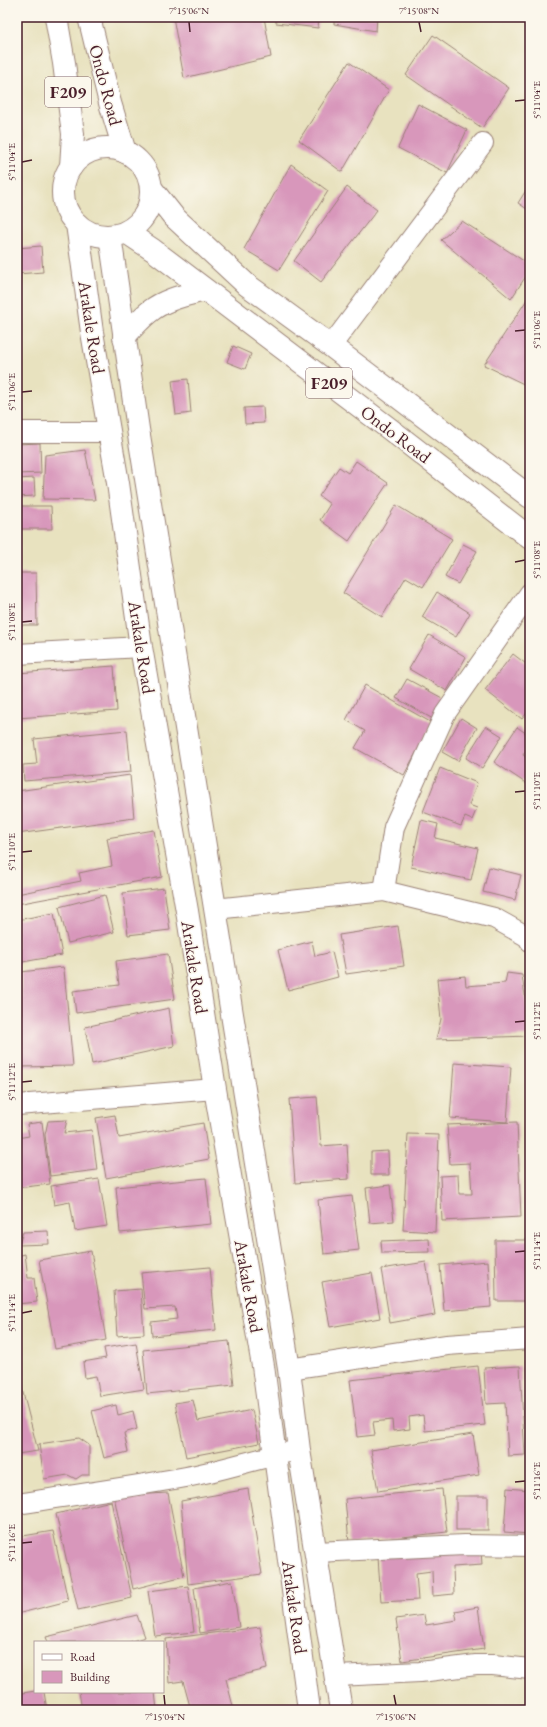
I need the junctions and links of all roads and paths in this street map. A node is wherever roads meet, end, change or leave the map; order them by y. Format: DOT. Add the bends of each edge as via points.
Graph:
graph roads {
  1 [pos="56,17"];
  2 [pos="89,17"];
  3 [pos="483,143"];
  4 [pos="125,152"];
  5 [pos="71,167"];
  6 [pos="151,188"];
  7 [pos="77,224"];
  8 [pos="118,234"];
  9 [pos="205,290"];
  10 [pos="124,337"];
  11 [pos="331,346"];
  12 [pos="17,432"];
  13 [pos="109,432"];
  14 [pos="530,497"];
  15 [pos="530,538"];
  16 [pos="530,593"];
  17 [pos="141,647"];
  18 [pos="17,654"];
  19 [pos="384,891"];
  20 [pos="215,908"];
  21 [pos="530,941"];
  22 [pos="215,1089"];
  23 [pos="17,1105"];
  24 [pos="530,1339"];
  25 [pos="289,1369"];
  26 [pos="299,1450"];
  27 [pos="274,1455"];
  28 [pos="17,1504"];
  29 [pos="530,1546"];
  30 [pos="316,1552"];
  31 [pos="530,1669"];
  32 [pos="337,1676"];
  33 [pos="309,1710"];
  34 [pos="342,1710"];
  1 -- 5 [label="main road, Ondo Road / F209" via="73,134"];
  2 -- 4 [label="main road, Ondo Road / F209"];
  3 -- 11 [label="street"];
  4 -- 5 [label="main road, F209" via="111,148 96,150 82,156"];
  4 -- 6 [label="main road, F209" via="138,161 147,174"];
  5 -- 7 [label="main road, F209" via="64,181 63,197 68,212"];
  6 -- 8 [label="main road" via="150,202 145,214 137,224"];
  6 -- 11 [label="main road, Ondo Road / F209" via="174,217 248,285"];
  7 -- 8 [label="main road, F209" via="86,231 98,235"];
  7 -- 13 [label="main road, Arakale Road"];
  8 -- 9 [label="main road, Ondo Road / F209" via="153,250"];
  8 -- 10 [label="main road, Arakale Road"];
  9 -- 10 [label="main road" via="161,304 149,312"];
  9 -- 15 [label="main road, Ondo Road / F209"];
  10 -- 20 [label="main road, Arakale Road"];
  11 -- 14 [label="main road, Ondo Road / F209"];
  12 -- 13 [label="street"];
  13 -- 17 [label="main road, Arakale Road"];
  16 -- 19 [label="street" via="445,714 394,827"];
  17 -- 18 [label="street"];
  17 -- 22 [label="main road, Arakale Road"];
  19 -- 20 [label="street"];
  19 -- 21 [label="street" via="494,918 528,937"];
  20 -- 25 [label="main road, Arakale Road"];
  22 -- 23 [label="street"];
  22 -- 27 [label="main road, Arakale Road" via="263,1366"];
  24 -- 25 [label="street" via="447,1345"];
  25 -- 26 [label="main road, Arakale Road"];
  26 -- 27 [label="street"];
  26 -- 30 [label="main road, Arakale Road"];
  27 -- 28 [label="street" via="251,1463 187,1477"];
  27 -- 33 [label="main road, Arakale Road"];
  29 -- 30 [label="street"];
  30 -- 32 [label="main road, Arakale Road"];
  31 -- 32 [label="street" via="493,1665"];
  32 -- 34 [label="main road, Arakale Road"];
}
